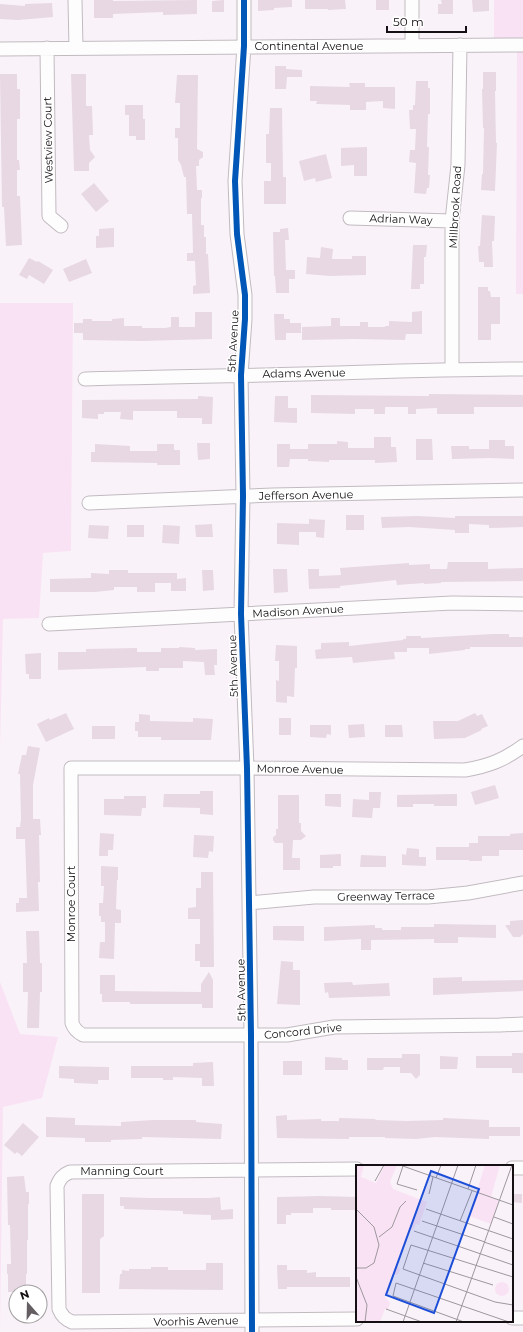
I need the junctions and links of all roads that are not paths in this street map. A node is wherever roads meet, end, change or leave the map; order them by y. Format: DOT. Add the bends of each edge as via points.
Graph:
graph roads {
  1 [pos="75,0"];
  2 [pos="244,0"];
  3 [pos="412,0"];
  4 [pos="412,45"];
  5 [pos="460,45"];
  6 [pos="523,45"];
  7 [pos="244,46"];
  8 [pos="47,48"];
  9 [pos="76,48"];
  10 [pos="0,49"];
  11 [pos="350,218"];
  12 [pos="452,221"];
  13 [pos="61,226"];
  14 [pos="452,369"];
  15 [pos="523,369"];
  16 [pos="241,375"];
  17 [pos="85,379"];
  18 [pos="523,490"];
  19 [pos="243,496"];
  20 [pos="89,502"];
  21 [pos="523,604"];
  22 [pos="241,614"];
  23 [pos="49,624"];
  24 [pos="523,746"];
  25 [pos="71,768"];
  26 [pos="247,768"];
  27 [pos="523,883"];
  28 [pos="249,903"];
  29 [pos="523,1024"];
  30 [pos="83,1034"];
  31 [pos="251,1036"];
  32 [pos="356,1169"];
  33 [pos="251,1170"];
  34 [pos="62,1315"];
  35 [pos="356,1319"];
  36 [pos="252,1326"];
  1 -- 9 [label="street"];
  2 -- 7 [label="street, 5th Avenue"];
  3 -- 4 [label="street"];
  4 -- 5 [label="street, Continental Avenue"];
  4 -- 7 [label="street, Continental Avenue"];
  5 -- 6 [label="street, Continental Avenue"];
  5 -- 12 [label="street, Millbrook Road" via="458,165"];
  7 -- 9 [label="street, Continental Avenue"];
  7 -- 16 [label="street, 5th Avenue" via="235,181 237,234 245,295"];
  8 -- 9 [label="street, Continental Avenue"];
  8 -- 10 [label="street, Continental Avenue"];
  8 -- 13 [label="street, Westview Court" via="49,216"];
  11 -- 12 [label="street, Adrian Way"];
  12 -- 14 [label="street, Millbrook Road"];
  14 -- 15 [label="street, Adams Avenue"];
  14 -- 16 [label="street, Adams Avenue"];
  16 -- 17 [label="street, Adams Avenue"];
  16 -- 19 [label="street, 5th Avenue"];
  18 -- 19 [label="street, Jefferson Avenue"];
  19 -- 20 [label="street, Jefferson Avenue"];
  19 -- 22 [label="street, 5th Avenue"];
  21 -- 22 [label="street, Madison Avenue" via="452,603"];
  22 -- 23 [label="street, Madison Avenue"];
  22 -- 26 [label="street, 5th Avenue"];
  24 -- 26 [label="street, Monroe Avenue" via="497,763 465,770"];
  25 -- 26 [label="street, Monroe Avenue"];
  25 -- 30 [label="street, Monroe Court" via="72,1024 74,1029"];
  26 -- 28 [label="street, 5th Avenue"];
  27 -- 28 [label="street, Greenway Terrace" via="468,893 428,896 314,897"];
  28 -- 31 [label="street, 5th Avenue"];
  29 -- 31 [label="street, Concord Drive" via="334,1027 287,1035"];
  30 -- 31 [label="street, Concord Drive"];
  31 -- 33 [label="street, 5th Avenue"];
  32 -- 33 [label="street"];
  33 -- 34 [label="street, Manning Court" via="64,1174 57,1186"];
  33 -- 36 [label="street, 5th Avenue"];
  34 -- 36 [label="street, Voorhis Avenue" via="72,1322"];
  35 -- 36 [label="street, Voorhis Avenue"];
}
